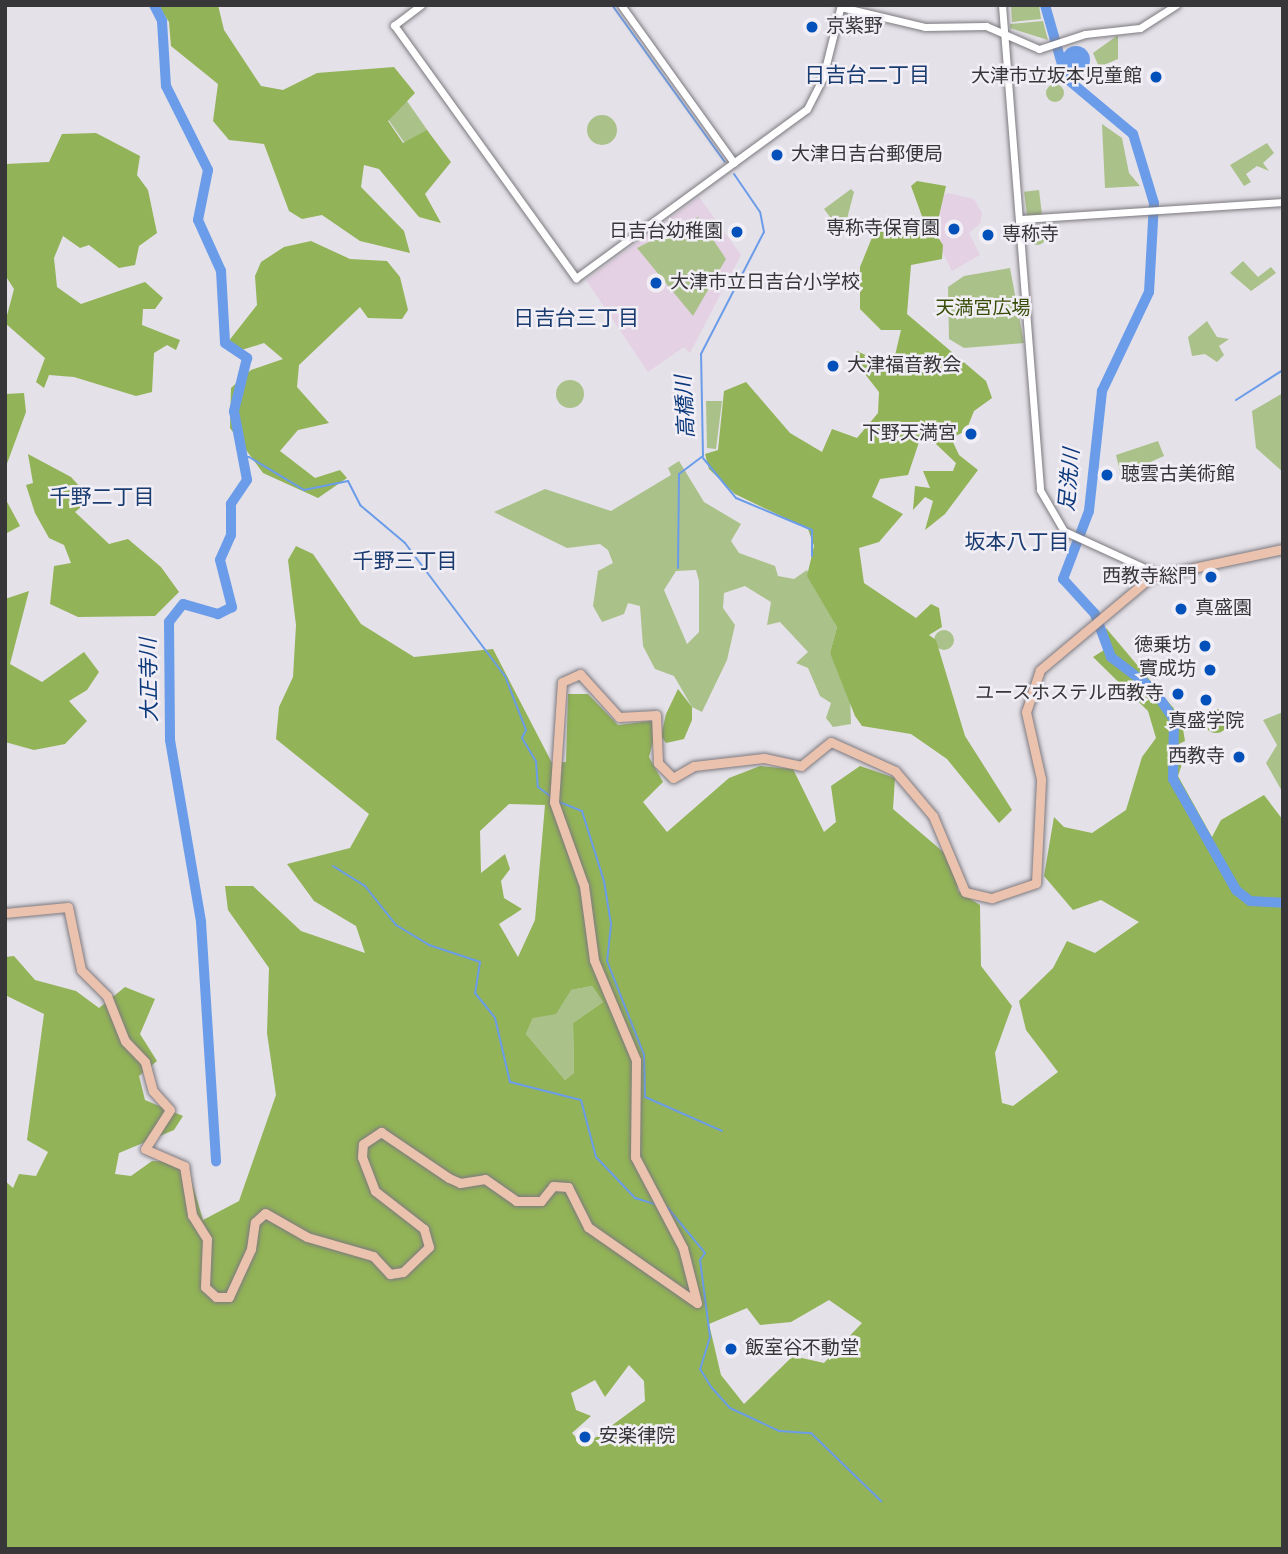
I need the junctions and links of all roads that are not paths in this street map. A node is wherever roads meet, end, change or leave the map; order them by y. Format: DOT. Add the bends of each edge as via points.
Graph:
graph roads {
  1 [pos="422,5"];
  2 [pos="621,5"];
  3 [pos="1002,5"];
  4 [pos="1176,5"];
  5 [pos="841,6"];
  6 [pos="1004,34"];
  7 [pos="734,163"];
  8 [pos="1283,202"];
  9 [pos="1021,219"];
  10 [pos="1283,549"];
  11 [pos="1158,574"];
  12 [pos="5,913"];
  1 -- 7 [label="street" via="394,26 576,278"];
  2 -- 7 [label="street"];
  3 -- 6 [label="street"];
  4 -- 6 [label="street" via="1140,28 1085,34 1052,47"];
  5 -- 6 [label="street" via="925,27 980,26"];
  5 -- 7 [label="street" via="812,101"];
  6 -- 9 [label="street"];
  8 -- 9 [label="street"];
  9 -- 11 [label="street" via="1040,490 1056,523 1074,538"];
  10 -- 11 [label="main road"];
  11 -- 12 [label="main road" via="1098,626 1055,654 1028,695 1027,726 1041,779 1031,887 992,898 965,892 956,858 912,785 831,742 801,766 764,758 694,766 668,776 658,763 659,718 652,713 619,717 575,673 558,693 554,798 582,875 594,960 636,1060 631,1137 642,1179 683,1248 697,1303 587,1227 568,1187 553,1186 541,1201 516,1201 485,1179 449,1178 381,1132 363,1144 362,1157 375,1191 424,1229 429,1247 403,1272 390,1274 373,1256 307,1237 265,1213 255,1222 251,1249 229,1297 220,1299 205,1287 207,1239 192,1215 184,1166 153,1158 145,1149 170,1110 153,1091 145,1062 125,1041 107,996 81,970 68,907"];
}
